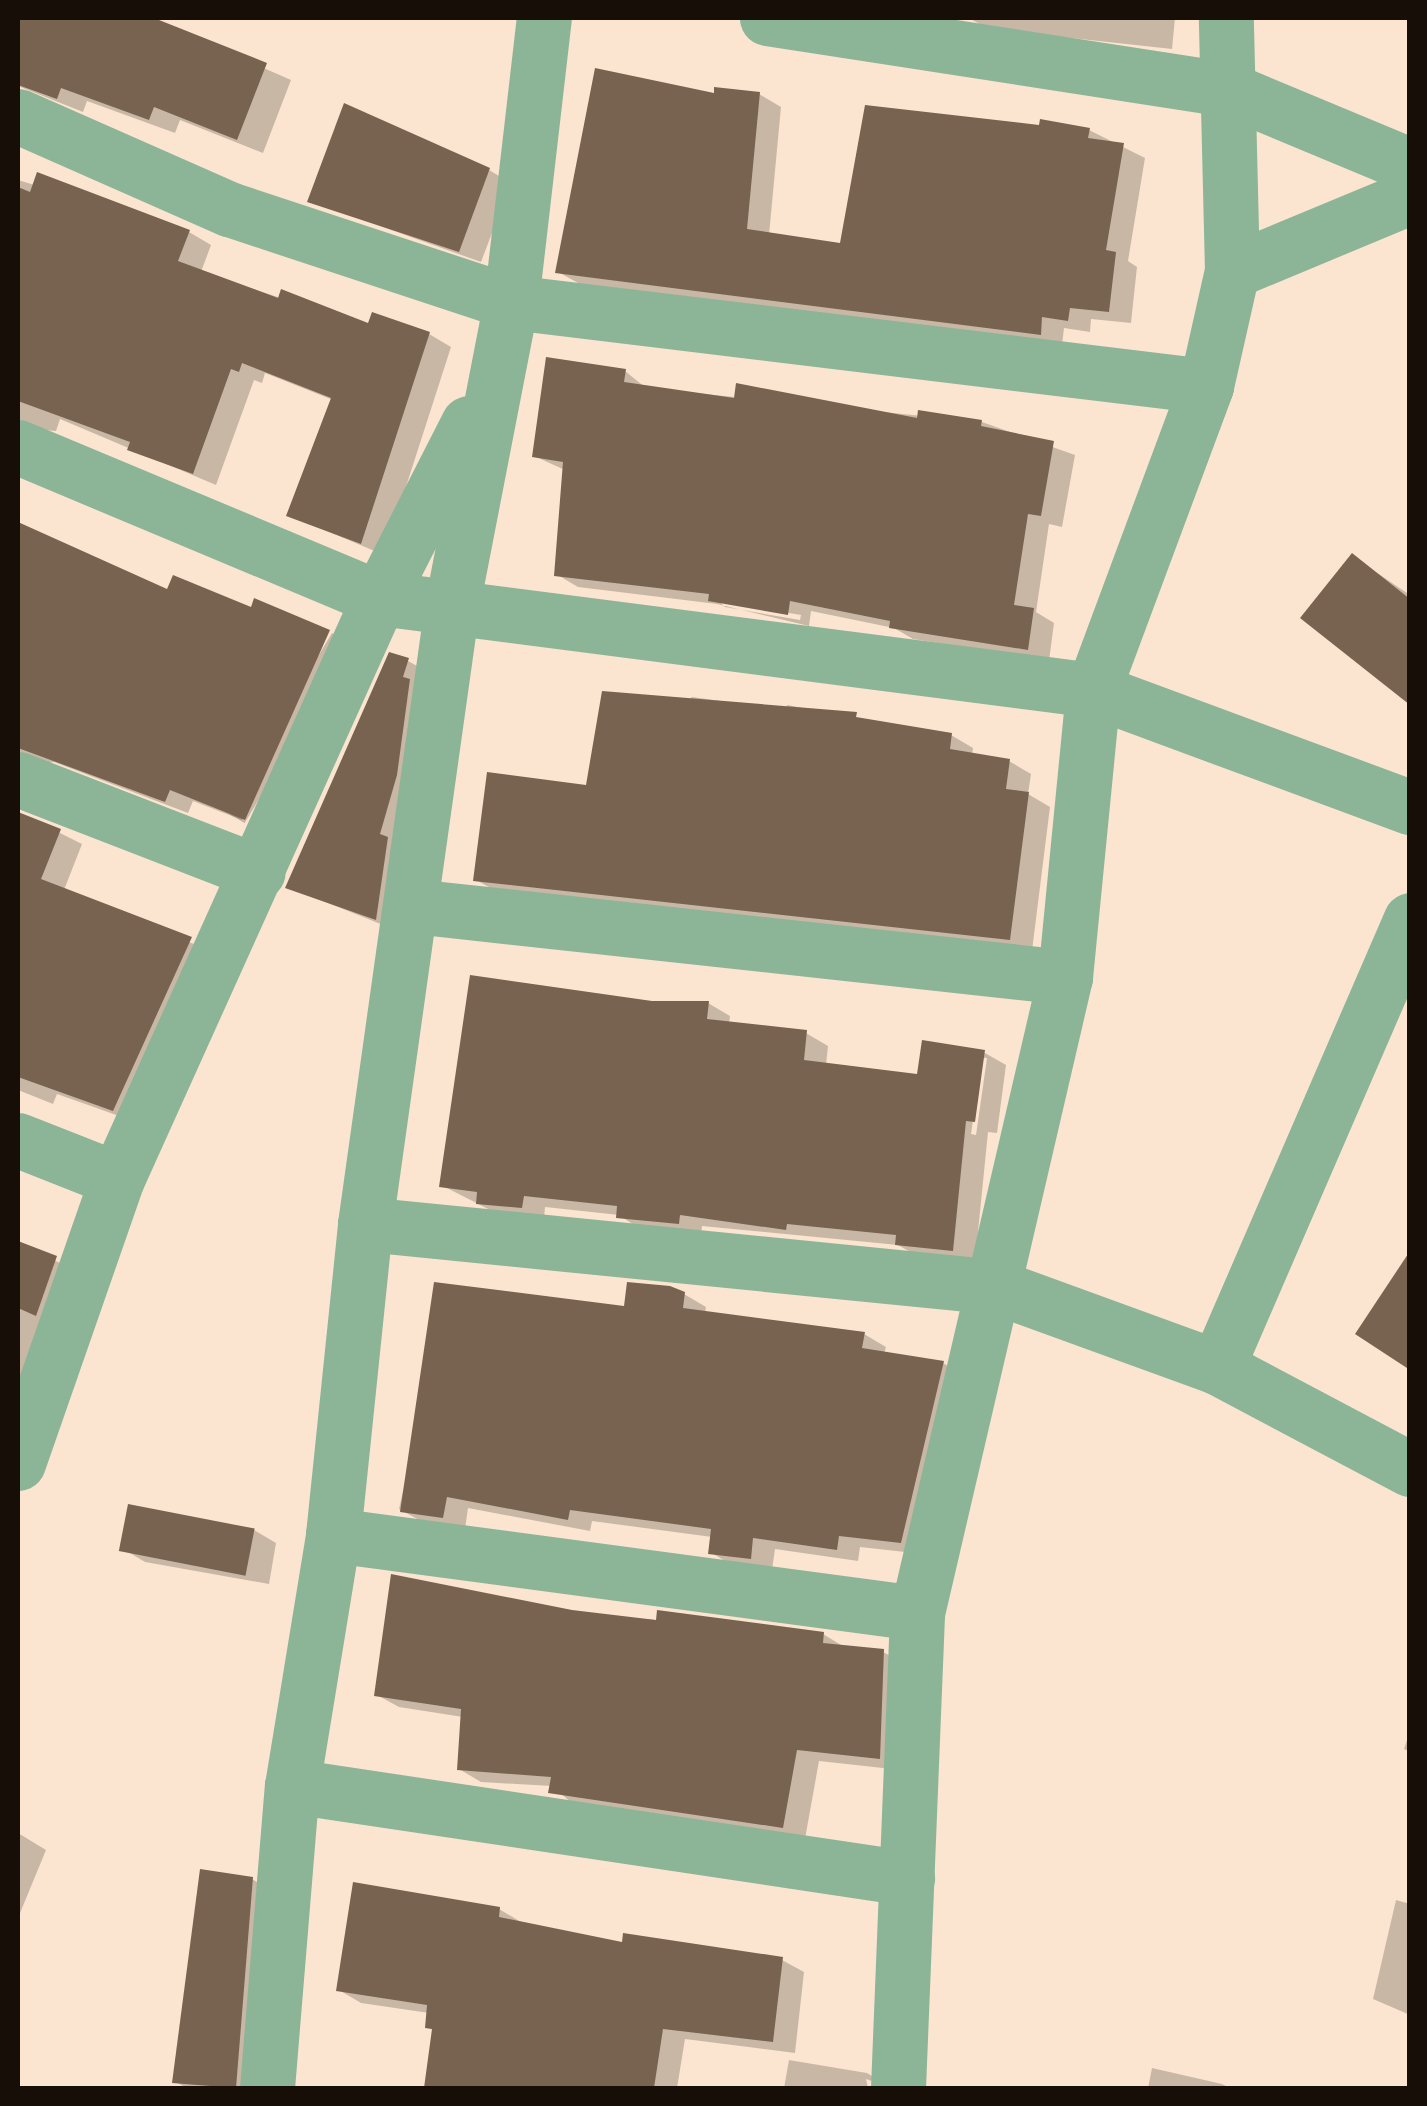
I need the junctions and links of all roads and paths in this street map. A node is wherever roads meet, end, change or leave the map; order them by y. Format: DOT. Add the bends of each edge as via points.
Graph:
graph roads {
  1 [pos="544,18"];
  2 [pos="767,18"];
  3 [pos="1226,18"];
  4 [pos="1227,89"];
  5 [pos="18,116"];
  6 [pos="1410,165"];
  7 [pos="1410,198"];
  8 [pos="1232,271"];
  9 [pos="511,302"];
  10 [pos="494,371"];
  11 [pos="1206,386"];
  12 [pos="18,447"];
  13 [pos="379,598"];
  14 [pos="452,605"];
  15 [pos="1093,690"];
  16 [pos="18,779"];
  17 [pos="1410,807"];
  18 [pos="258,872"];
  19 [pos="413,906"];
  20 [pos="1410,920"];
  21 [pos="1065,978"];
  22 [pos="18,1140"];
  23 [pos="117,1180"];
  24 [pos="365,1224"];
  25 [pos="996,1288"];
  26 [pos="1218,1367"];
  27 [pos="18,1464"];
  28 [pos="1410,1469"];
  29 [pos="333,1535"];
  30 [pos="917,1612"];
  31 [pos="292,1786"];
  32 [pos="907,1878"];
  33 [pos="267,2088"];
  34 [pos="898,2088"];
  1 -- 9 [label="street"];
  2 -- 4 [label="street"];
  3 -- 4 [label="street"];
  4 -- 6 [label="street"];
  4 -- 8 [label="street"];
  5 -- 9 [label="street" via="230,208"];
  7 -- 8 [label="street"];
  8 -- 11 [label="street"];
  9 -- 10 [label="street"];
  9 -- 11 [label="street"];
  10 -- 13 [label="street"];
  10 -- 14 [label="street"];
  11 -- 15 [label="street"];
  12 -- 13 [label="street"];
  13 -- 14 [label="street"];
  13 -- 18 [label="street"];
  14 -- 15 [label="street"];
  14 -- 19 [label="street"];
  15 -- 17 [label="street"];
  15 -- 21 [label="street"];
  16 -- 18 [label="street"];
  18 -- 23 [label="street"];
  19 -- 21 [label="street"];
  19 -- 24 [label="street"];
  20 -- 26 [label="street"];
  21 -- 25 [label="street"];
  22 -- 23 [label="street"];
  23 -- 27 [label="street"];
  24 -- 25 [label="street"];
  24 -- 29 [label="street"];
  25 -- 26 [label="street"];
  25 -- 30 [label="street"];
  26 -- 28 [label="street"];
  29 -- 30 [label="street"];
  29 -- 31 [label="street"];
  30 -- 32 [label="street"];
  31 -- 32 [label="street"];
  31 -- 33 [label="street"];
  32 -- 34 [label="street"];
}
